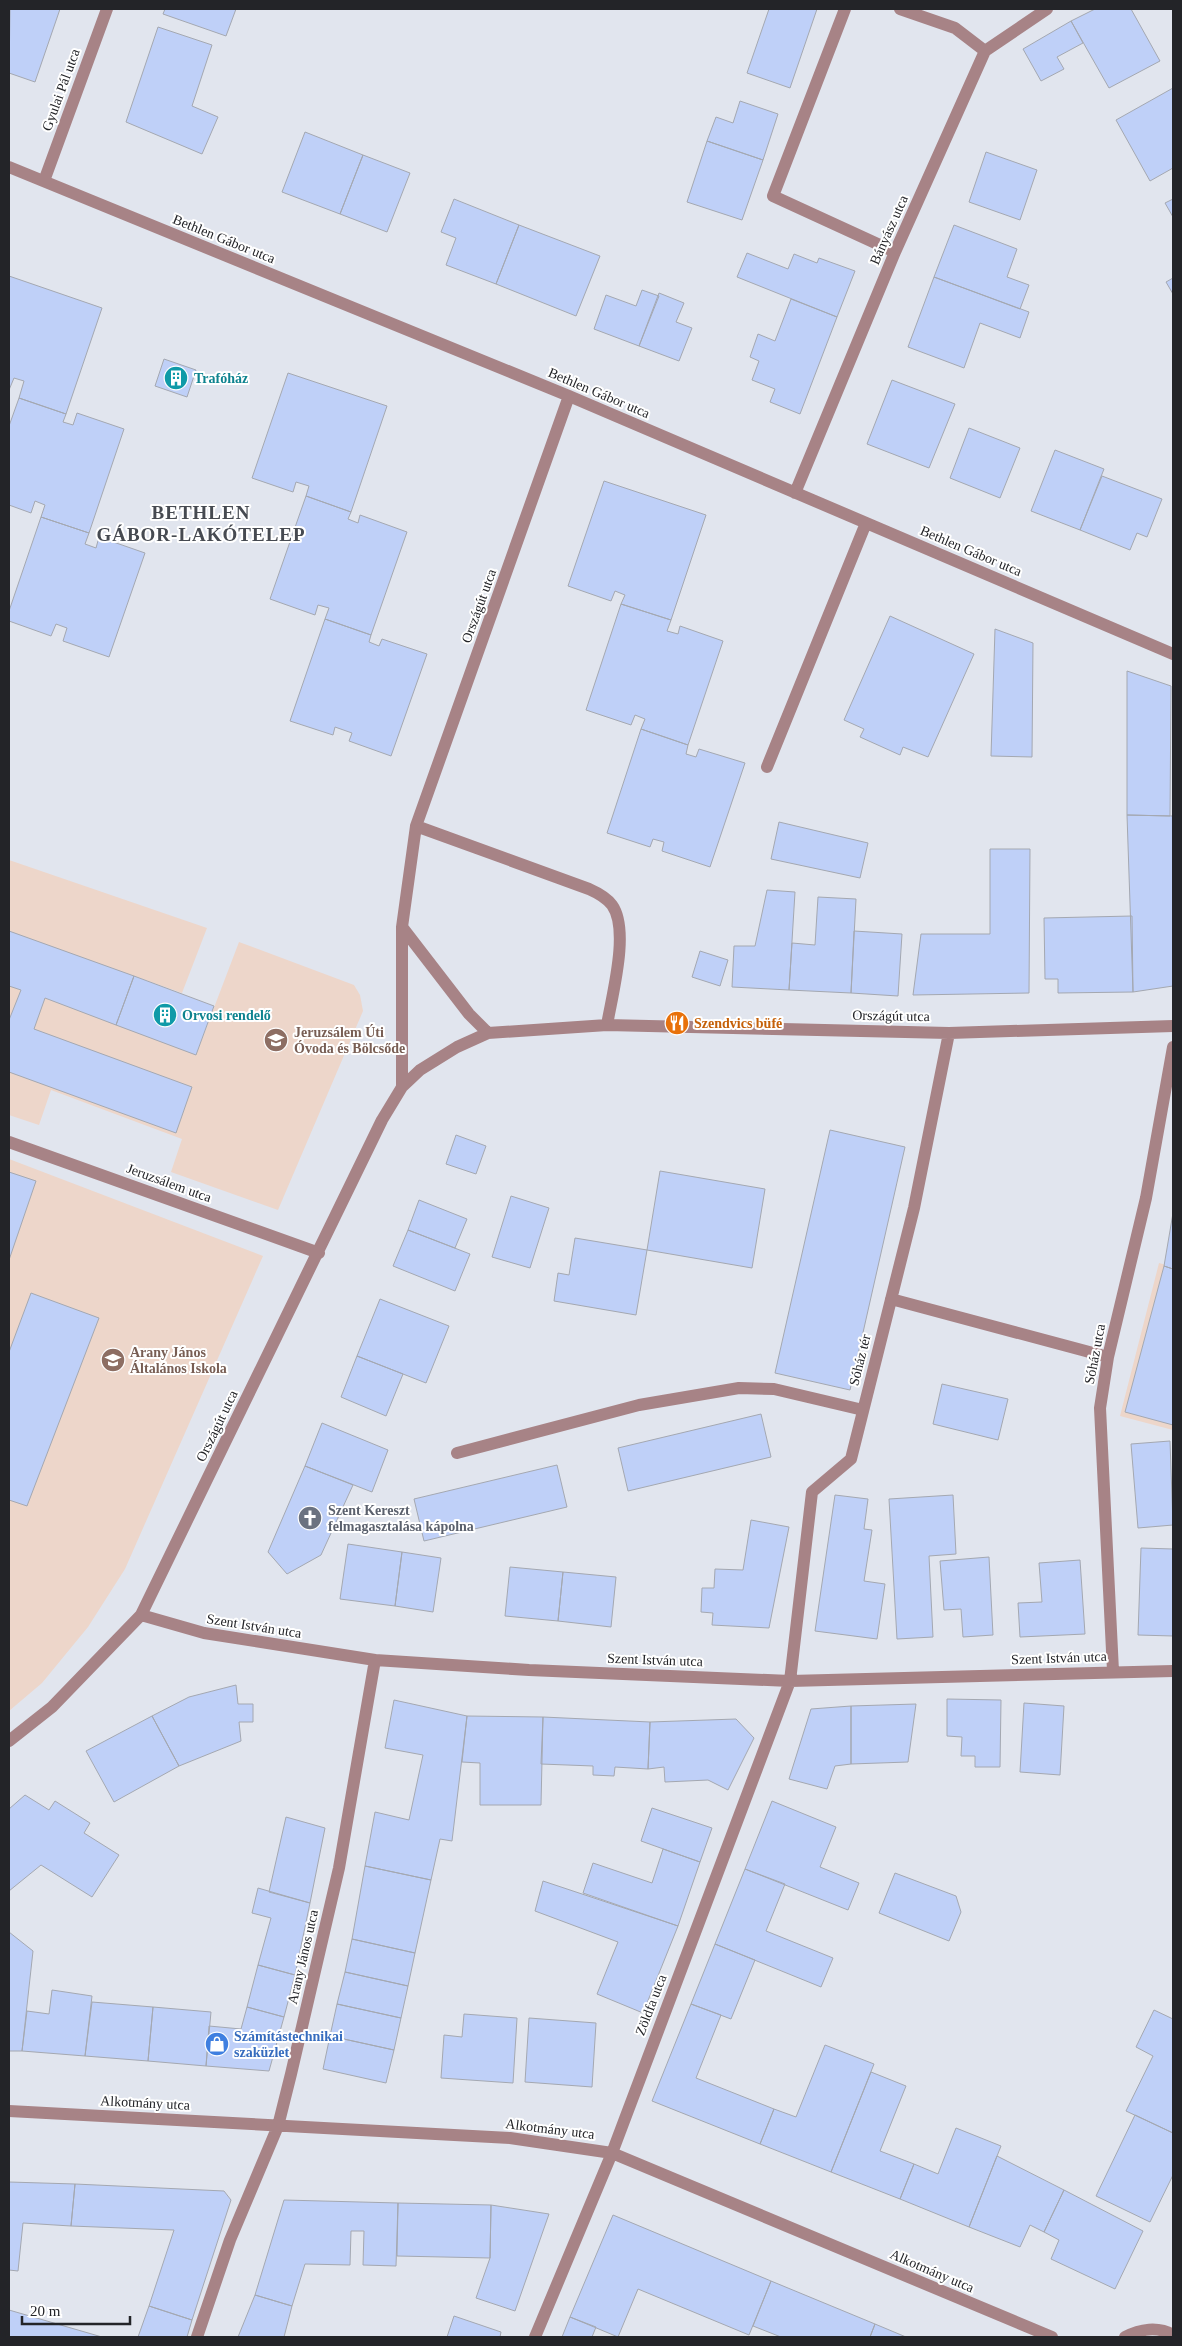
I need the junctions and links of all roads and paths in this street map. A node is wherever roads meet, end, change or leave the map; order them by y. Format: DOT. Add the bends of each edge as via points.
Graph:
graph roads {
  1 [pos="107,9"];
  2 [pos="845,9"];
  3 [pos="900,9"];
  4 [pos="1047,9"];
  5 [pos="985,51"];
  6 [pos="9,168"];
  7 [pos="44,181"];
  8 [pos="895,252"];
  9 [pos="569,396"];
  10 [pos="795,493"];
  11 [pos="866,523"];
  12 [pos="1173,654"];
  13 [pos="767,767"];
  14 [pos="416,826"];
  15 [pos="402,927"];
  16 [pos="607,1024"];
  17 [pos="1173,1026"];
  18 [pos="488,1033"];
  19 [pos="949,1033"];
  20 [pos="1173,1047"];
  21 [pos="402,1087"];
  22 [pos="9,1142"];
  23 [pos="319,1253"];
  24 [pos="891,1299"];
  25 [pos="1108,1357"];
  26 [pos="863,1410"];
  27 [pos="457,1453"];
  28 [pos="141,1615"];
  29 [pos="375,1660"];
  30 [pos="1113,1671"];
  31 [pos="1173,1671"];
  32 [pos="790,1681"];
  33 [pos="9,1741"];
  34 [pos="9,2111"];
  35 [pos="278,2126"];
  36 [pos="612,2152"];
  37 [pos="1173,2335"];
  38 [pos="197,2337"];
  39 [pos="535,2337"];
  40 [pos="1052,2337"];
  41 [pos="1125,2337"];
  1 -- 7 [label="street, Gyulai Pál utca"];
  2 -- 8 [label="street" via="773,196"];
  3 -- 5 [label="street" via="955,28"];
  4 -- 5 [label="street"];
  5 -- 8 [label="street, Bányász utca"];
  6 -- 7 [label="street, Bethlen Gábor utca"];
  7 -- 9 [label="street, Bethlen Gábor utca"];
  8 -- 10 [label="street, Bányász utca"];
  9 -- 10 [label="street, Bethlen Gábor utca"];
  9 -- 14 [label="street, Országút utca"];
  10 -- 11 [label="street, Bethlen Gábor utca"];
  11 -- 12 [label="street, Bethlen Gábor utca"];
  11 -- 13 [label="street"];
  14 -- 15 [label="street, Országút utca"];
  14 -- 16 [label="street" via="590,889 604,897 612,906 620,929"];
  15 -- 18 [label="street" via="469,1014"];
  15 -- 21 [label="street, Országút utca"];
  16 -- 18 [label="street, Országút utca"];
  16 -- 19 [label="street, Országút utca"];
  17 -- 19 [label="street, Országút utca"];
  18 -- 21 [label="street, Országút utca" via="457,1047 420,1070"];
  19 -- 24 [label="street, Sóház tér" via="914,1208"];
  20 -- 25 [label="street, Sóház utca" via="1146,1198"];
  21 -- 23 [label="street, Országút utca" via="382,1120"];
  22 -- 23 [label="street, Jeruzsálem utca"];
  23 -- 28 [label="street, Országút utca"];
  24 -- 25 [label="street"];
  24 -- 26 [label="street, Sóház tér"];
  25 -- 30 [label="street, Sóház utca" via="1100,1408"];
  26 -- 27 [label="street" via="774,1389 739,1388 639,1405"];
  26 -- 32 [label="street, Sóház tér" via="851,1459 812,1492"];
  28 -- 29 [label="street, Szent István utca" via="204,1634"];
  28 -- 33 [label="street, Országút utca" via="52,1707"];
  29 -- 32 [label="street, Szent István utca" via="539,1671"];
  29 -- 35 [label="street, Arany János utca" via="339,1868"];
  30 -- 31 [label="street, Szent István utca"];
  30 -- 32 [label="street, Szent István utca"];
  32 -- 36 [label="street, Zöldfa utca"];
  34 -- 35 [label="street, Alkotmány utca"];
  35 -- 36 [label="street, Alkotmány utca" via="510,2138"];
  35 -- 38 [label="street, Arany János utca" via="230,2240"];
  36 -- 39 [label="street, Zöldfa utca"];
  36 -- 40 [label="street, Alkotmány utca"];
  37 -- 41 [label="street" via="1144,2330"];
}
